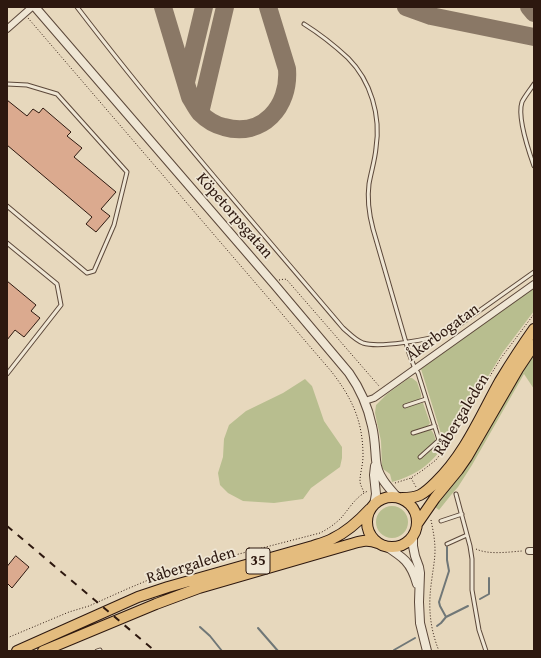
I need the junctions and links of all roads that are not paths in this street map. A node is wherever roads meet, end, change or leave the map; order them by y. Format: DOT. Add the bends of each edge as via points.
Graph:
graph roads {
  1 [pos="34,7"];
  2 [pos="77,7"];
  3 [pos="304,24"];
  4 [pos="7,29"];
  5 [pos="7,84"];
  6 [pos="534,84"];
  7 [pos="534,166"];
  8 [pos="7,206"];
  9 [pos="7,243"];
  10 [pos="534,272"];
  11 [pos="534,284"];
  12 [pos="534,330"];
  13 [pos="406,342"];
  14 [pos="534,345"];
  15 [pos="415,369"];
  16 [pos="7,374"];
  17 [pos="426,399"];
  18 [pos="365,401"];
  19 [pos="405,406"];
  20 [pos="435,426"];
  21 [pos="413,433"];
  22 [pos="420,458"];
  23 [pos="376,461"];
  24 [pos="456,494"];
  25 [pos="399,498"];
  26 [pos="372,507"];
  27 [pos="462,514"];
  28 [pos="440,521"];
  29 [pos="417,524"];
  30 [pos="413,535"];
  31 [pos="467,535"];
  32 [pos="381,544"];
  33 [pos="447,544"];
  34 [pos="419,592"];
  35 [pos="17,651"];
  36 [pos="43,651"];
  37 [pos="427,651"];
  38 [pos="486,651"];
  1 -- 4 [label="street, Köpetorpsgatan"];
  1 -- 18 [label="street, Köpetorpsgatan" via="349,373"];
  2 -- 13 [label="lane" via="188,145 343,328 364,343"];
  3 -- 13 [label="lane" via="348,58 362,76 371,95 377,116 378,137 368,207"];
  5 -- 8 [label="lane" via="27,85 57,94 127,172 114,226 94,271 88,273"];
  6 -- 7 [label="lane" via="524,97 521,108 524,134"];
  9 -- 16 [label="lane" via="57,284 61,304"];
  10 -- 13 [label="lane" via="445,334"];
  11 -- 15 [label="street, Åkerbogatan"];
  12 -- 25 [label="main road, Råbergaleden / 35" via="511,364 452,465 425,492 415,497"];
  13 -- 15 [label="lane"];
  14 -- 29 [label="main road, Råbergaleden" via="467,458 434,498"];
  15 -- 17 [label="lane"];
  15 -- 18 [label="street, Åkerbogatan" via="374,398"];
  17 -- 19 [label="lane"];
  17 -- 20 [label="lane"];
  18 -- 23 [label="street, Köpetorpsgatan" via="373,428"];
  20 -- 21 [label="lane"];
  20 -- 22 [label="lane" via="440,440"];
  23 -- 25 [label="street, Köpetorpsgatan" via="381,477"];
  23 -- 26 [label="street, Köpetorpsgatan" via="376,494"];
  24 -- 27 [label="lane"];
  25 -- 26 [label="main road, 35" via="390,496 378,500"];
  25 -- 29 [label="main road" via="408,502 414,509"];
  26 -- 32 [label="main road" via="367,516 368,528 370,534"];
  26 -- 35 [label="main road, Råbergaleden / 35" via="350,528 332,539 138,597"];
  27 -- 28 [label="lane"];
  27 -- 31 [label="lane"];
  29 -- 30 [label="main road"];
  30 -- 32 [label="main road, 35" via="400,545 392,547"];
  30 -- 34 [label="street" via="420,574"];
  31 -- 33 [label="lane"];
  31 -- 38 [label="lane" via="472,559 472,590 479,630"];
  32 -- 34 [label="street" via="406,560 414,574"];
  32 -- 36 [label="main road, Råbergaleden / 35" via="364,540 199,588"];
  34 -- 37 [label="street" via="420,623"];
}
